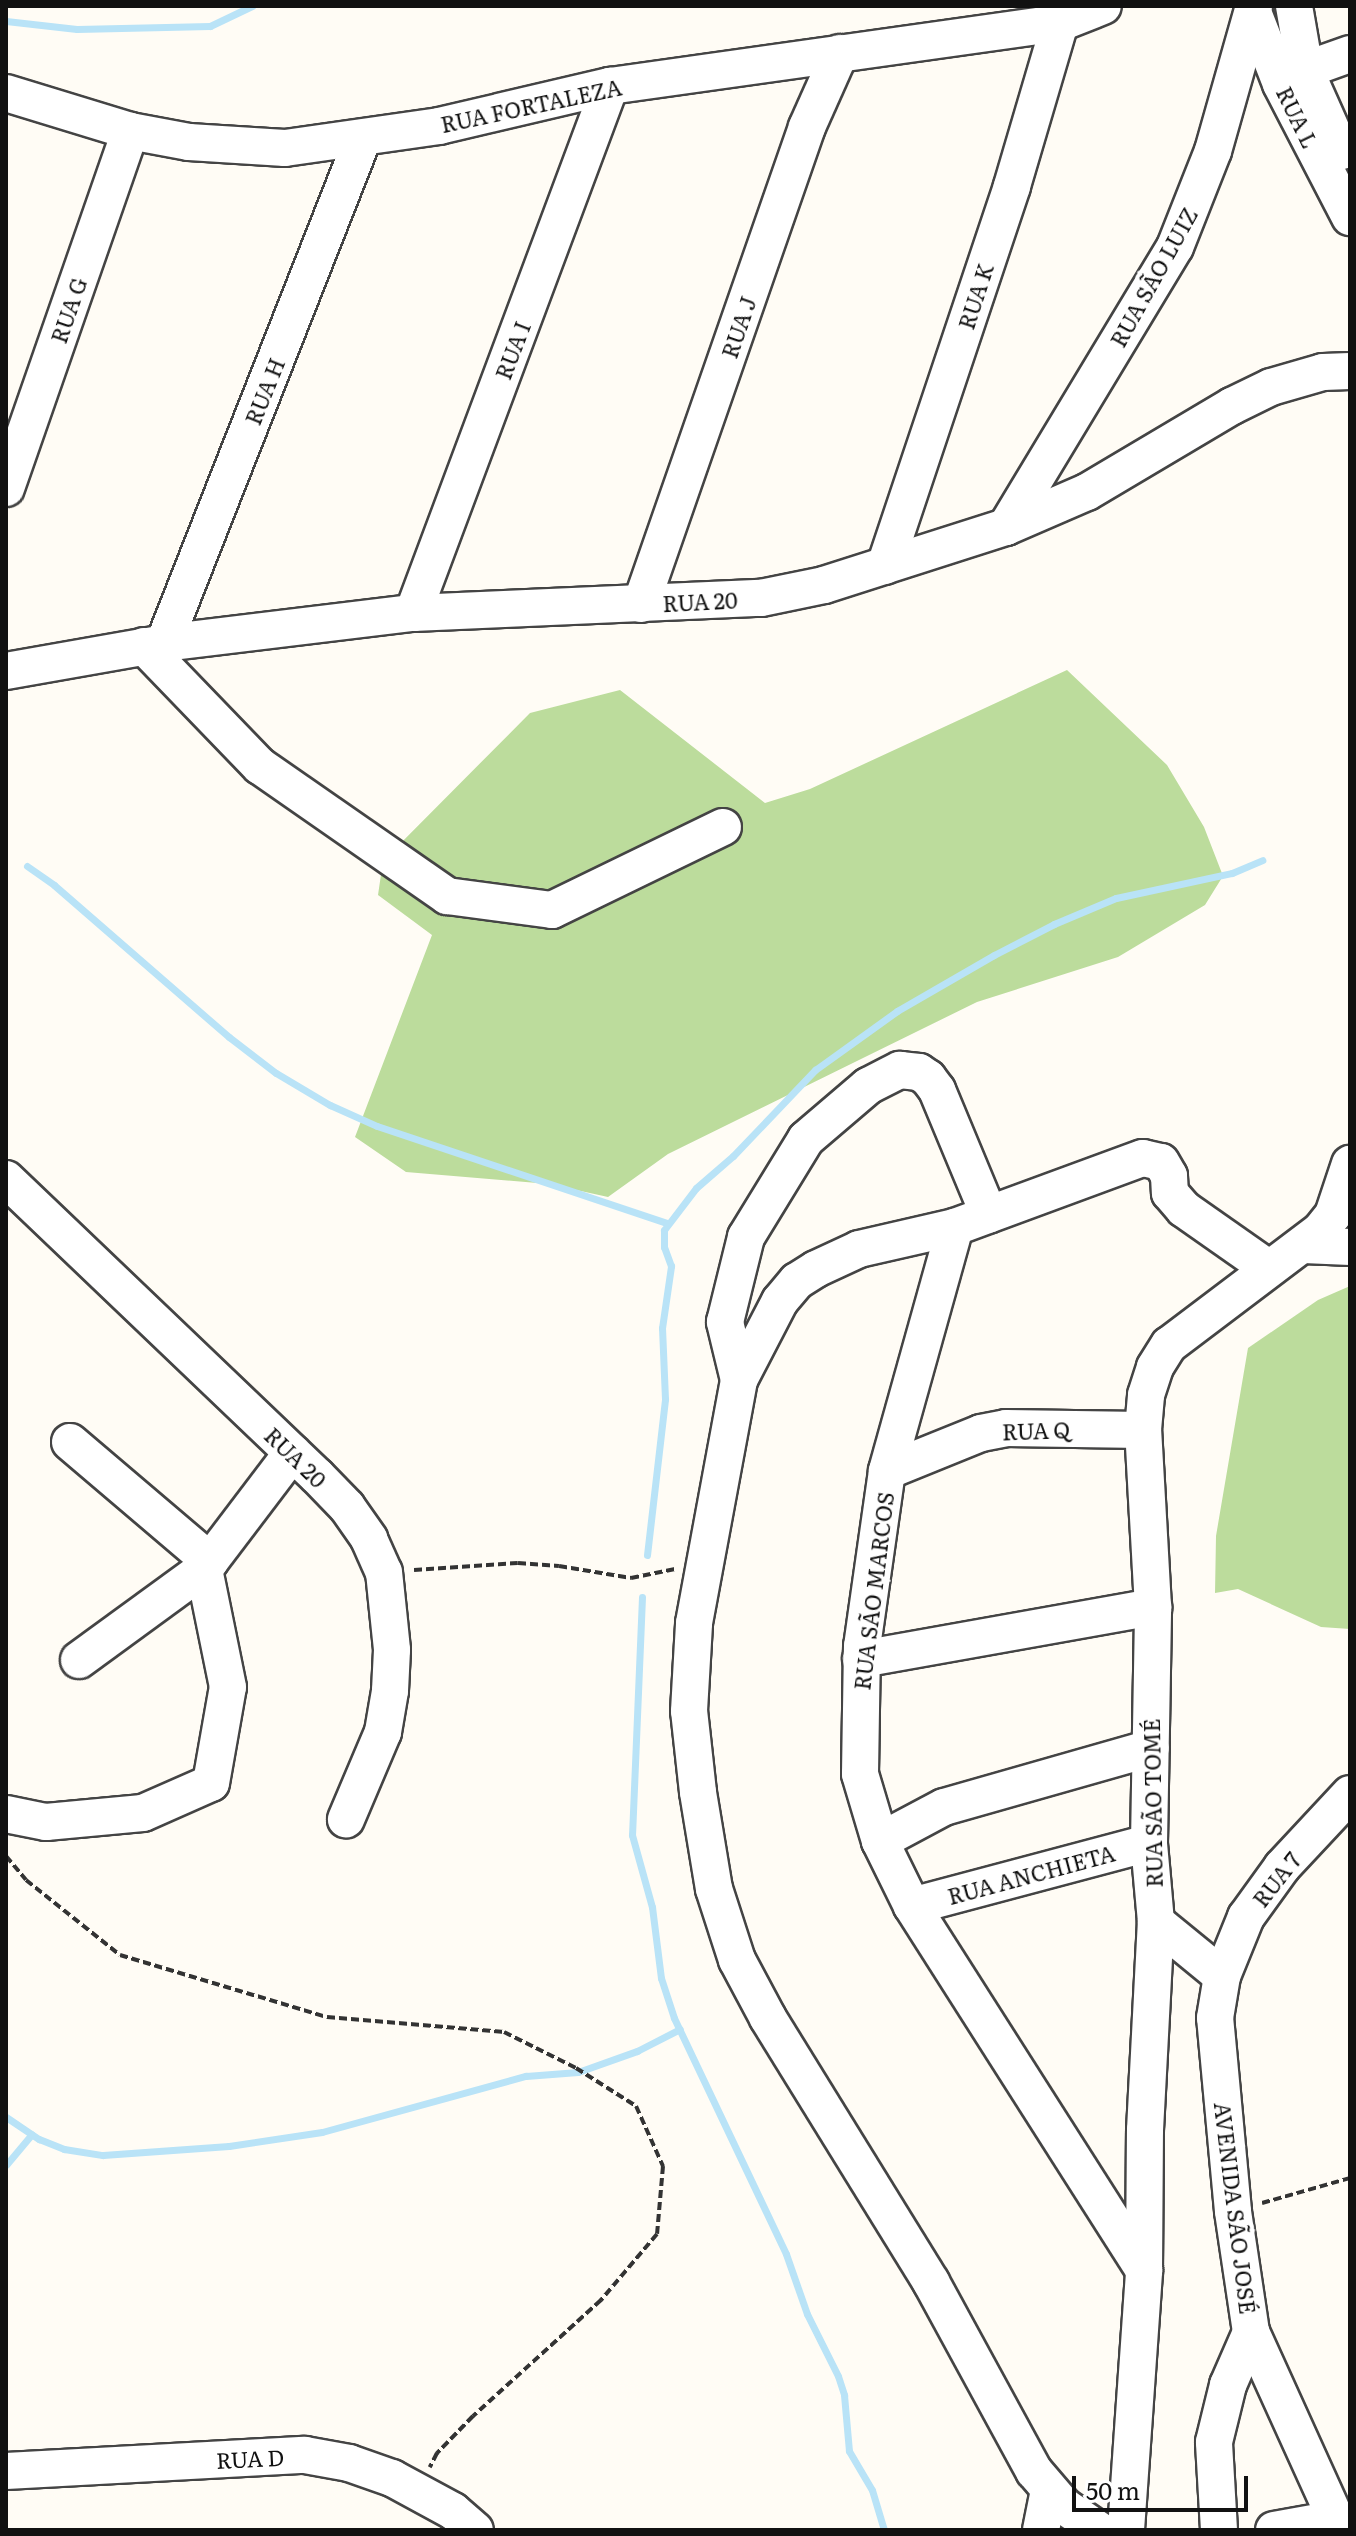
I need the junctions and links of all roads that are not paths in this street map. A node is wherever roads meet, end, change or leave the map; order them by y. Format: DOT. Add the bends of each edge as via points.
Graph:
graph roads {
  1 [pos="1103,6"];
  2 [pos="1294,6"];
  3 [pos="1254,9"];
  4 [pos="1019,17"];
  5 [pos="1060,23"];
  6 [pos="840,53"];
  7 [pos="1350,54"];
  8 [pos="1305,70"];
  9 [pos="610,86"];
  10 [pos="6,93"];
  11 [pos="130,131"];
  12 [pos="363,138"];
  13 [pos="1350,167"];
  14 [pos="1350,217"];
  15 [pos="1350,371"];
  16 [pos="6,488"];
  17 [pos="1006,527"];
  18 [pos="885,566"];
  19 [pos="641,604"];
  20 [pos="413,613"];
  21 [pos="154,645"];
  22 [pos="6,671"];
  23 [pos="723,827"];
  24 [pos="1350,1164"];
  25 [pos="6,1179"];
  26 [pos="989,1215"];
  27 [pos="955,1227"];
  28 [pos="1304,1245"];
  29 [pos="1350,1247"];
  30 [pos="1268,1268"];
  31 [pos="739,1380"];
  32 [pos="1143,1430"];
  33 [pos="70,1442"];
  34 [pos="292,1453"];
  35 [pos="887,1471"];
  36 [pos="207,1565"];
  37 [pos="1153,1607"];
  38 [pos="861,1659"];
  39 [pos="79,1660"];
  40 [pos="1151,1748"];
  41 [pos="1350,1794"];
  42 [pos="6,1814"];
  43 [pos="346,1819"];
  44 [pos="880,1841"];
  45 [pos="1149,1843"];
  46 [pos="912,1906"];
  47 [pos="1156,1922"];
  48 [pos="1222,1976"];
  49 [pos="1144,2270"];
  50 [pos="1251,2332"];
  51 [pos="6,2471"];
  52 [pos="1049,2490"];
  53 [pos="1342,2525"];
  54 [pos="475,2530"];
  55 [pos="1041,2530"];
  56 [pos="1099,2530"];
  57 [pos="1126,2530"];
  58 [pos="1219,2530"];
  59 [pos="1274,2530"];
  1 -- 5 [label="street"];
  2 -- 8 [label="street"];
  3 -- 14 [label="street, RUA L" via="1281,84"];
  3 -- 17 [label="street, RUA SÃO LUIZ" via="1213,151 1175,247"];
  4 -- 5 [label="street, RUA FORTALEZA"];
  4 -- 6 [label="street, RUA FORTALEZA"];
  5 -- 18 [label="street, RUA K" via="1012,186"];
  6 -- 9 [label="street, RUA FORTALEZA"];
  6 -- 19 [label="street, RUA J" via="807,127"];
  7 -- 8 [label="street"];
  8 -- 13 [label="street"];
  9 -- 12 [label="street, RUA FORTALEZA"];
  9 -- 20 [label="street, RUA I"];
  10 -- 11 [label="street, RUA FORTALEZA"];
  11 -- 12 [label="street, RUA FORTALEZA" via="189,142 285,148"];
  11 -- 16 [label="street, RUA G"];
  12 -- 21 [label="street, RUA H"];
  15 -- 17 [label="street, RUA 20" via="1323,372 1271,387 1087,492"];
  17 -- 18 [label="street, RUA 20"];
  18 -- 19 [label="street, RUA 20" via="761,598"];
  19 -- 20 [label="street, RUA 20"];
  20 -- 21 [label="street, RUA 20"];
  21 -- 22 [label="street, RUA 20"];
  21 -- 23 [label="street" via="260,766 447,896 552,910"];
  24 -- 28 [label="street, RUA SÃO TOMÉ" via="1333,1215"];
  25 -- 34 [label="street, RUA 20"];
  26 -- 27 [label="street"];
  26 -- 30 [label="street" via="1154,1158 1166,1168 1170,1193 1184,1209"];
  26 -- 31 [label="street" via="928,1078 900,1070 868,1086 806,1139 746,1237 725,1322"];
  27 -- 31 [label="street" via="859,1249 797,1281 780,1301"];
  27 -- 35 [label="street, RUA SÃO MARCOS"];
  28 -- 29 [label="street"];
  28 -- 30 [label="street, RUA SÃO TOMÉ"];
  30 -- 32 [label="street, RUA SÃO TOMÉ" via="1169,1345 1146,1395"];
  31 -- 52 [label="street" via="694,1623 689,1711 714,1889 737,1960 768,2018 931,2282"];
  32 -- 35 [label="street, RUA Q" via="1006,1428"];
  32 -- 37 [label="street, RUA SÃO TOMÉ"];
  33 -- 36 [label="street"];
  34 -- 36 [label="street"];
  34 -- 43 [label="street, RUA 20" via="347,1507 384,1572 392,1650 390,1691 383,1732"];
  35 -- 38 [label="street, RUA SÃO MARCOS"];
  36 -- 39 [label="street"];
  36 -- 42 [label="street" via="228,1687 211,1783 143,1813 46,1822"];
  37 -- 38 [label="street"];
  37 -- 40 [label="street, RUA SÃO TOMÉ"];
  38 -- 44 [label="street, RUA SÃO MARCOS" via="860,1774"];
  40 -- 44 [label="street" via="944,1807"];
  40 -- 45 [label="street, RUA SÃO TOMÉ"];
  41 -- 48 [label="street, RUA 7" via="1282,1867 1246,1917"];
  44 -- 46 [label="street, RUA SÃO MARCOS"];
  45 -- 46 [label="street, RUA ANCHIETA"];
  45 -- 47 [label="street, RUA SÃO TOMÉ"];
  46 -- 49 [label="street, RUA SÃO MARCOS"];
  47 -- 48 [label="street"];
  47 -- 49 [label="street, RUA SÃO TOMÉ"];
  48 -- 50 [label="street, AVENIDA SÃO JOSÉ" via="1215,2018 1233,2211"];
  49 -- 57 [label="street, RUA SÃO TOMÉ"];
  50 -- 53 [label="street"];
  50 -- 58 [label="street, AVENIDA SÃO JOSÉ" via="1228,2385 1214,2442"];
  51 -- 54 [label="street, RUA D" via="305,2455 349,2463 419,2490"];
  52 -- 55 [label="street"];
  52 -- 56 [label="street"];
  53 -- 59 [label="street"];
}
